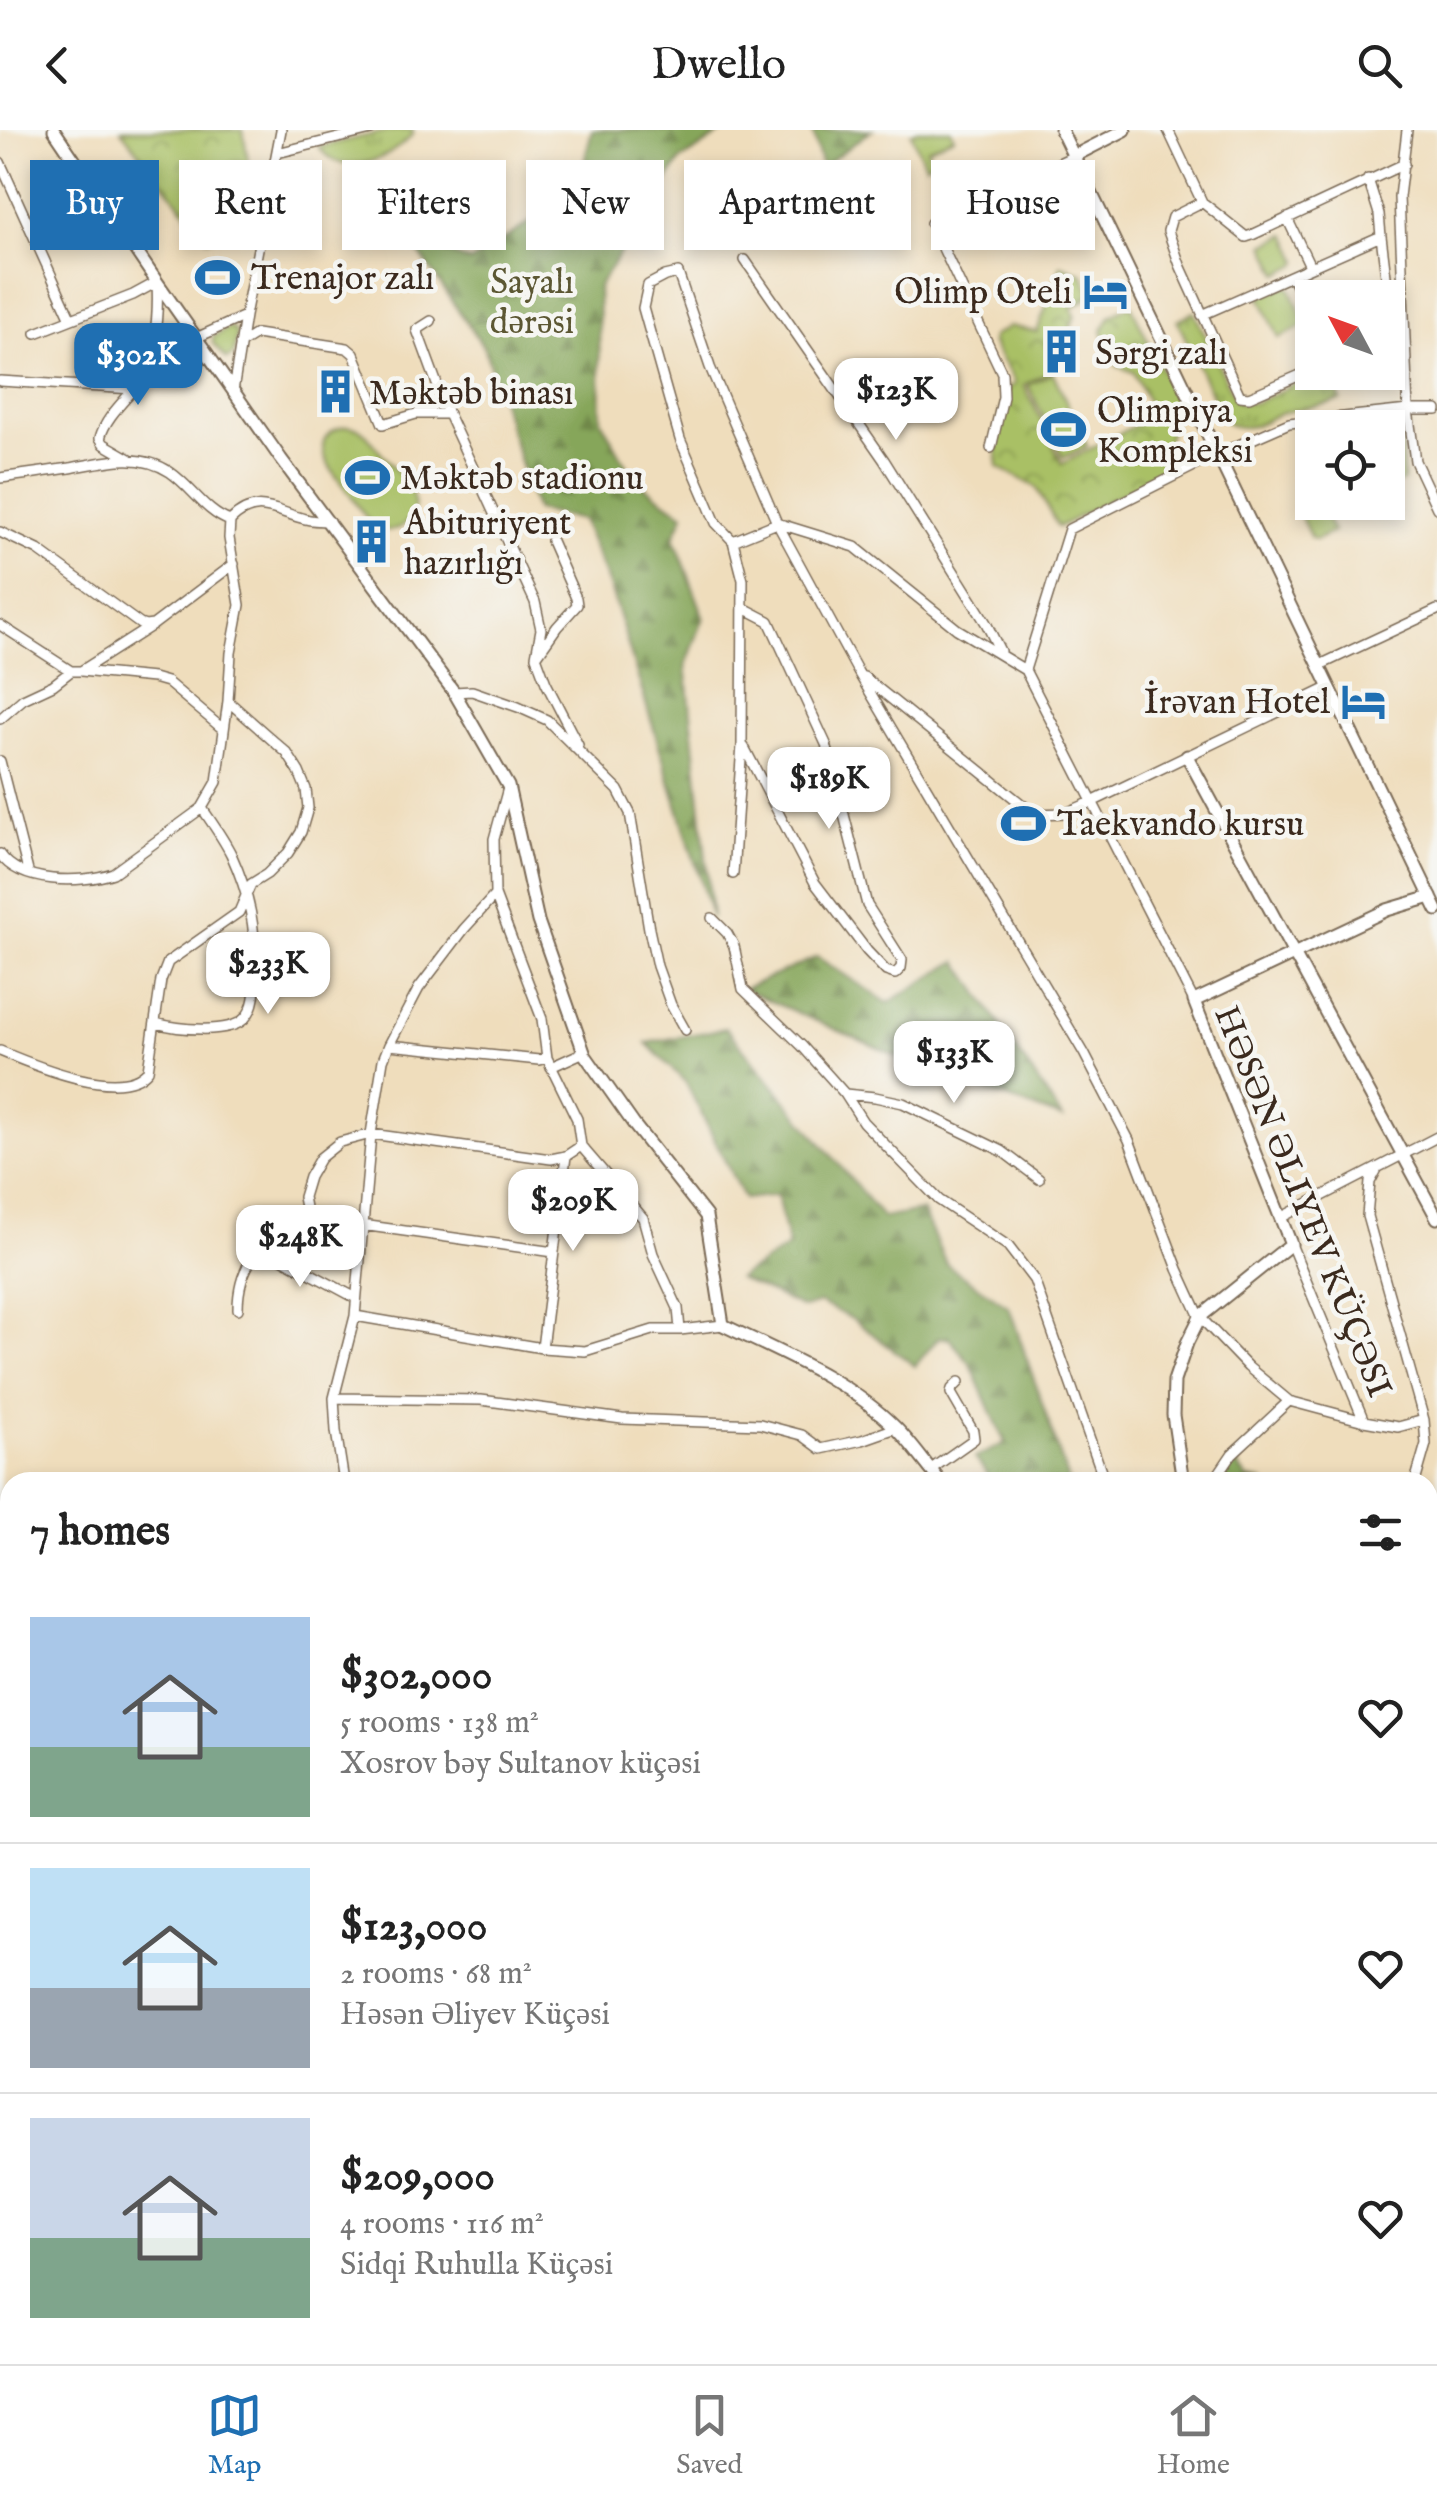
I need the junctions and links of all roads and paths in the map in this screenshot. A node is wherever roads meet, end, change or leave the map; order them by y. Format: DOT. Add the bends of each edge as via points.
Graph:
graph roads {
  1 [pos="54,130"];
  2 [pos="281,130"];
  3 [pos="372,130"];
  4 [pos="1061,130"];
  5 [pos="1126,130"];
  6 [pos="1168,130"];
  7 [pos="1407,130"];
  8 [pos="277,153"];
  9 [pos="1074,156"];
  10 [pos="0,162"];
  11 [pos="1404,164"];
  12 [pos="1368,179"];
  13 [pos="1202,202"];
  14 [pos="1287,218"];
  15 [pos="1381,236"];
  16 [pos="746,260"];
  17 [pos="1310,266"];
  18 [pos="1292,276"];
  19 [pos="1386,280"];
  20 [pos="156,282"];
  21 [pos="1295,283"];
  22 [pos="1202,315"];
  23 [pos="245,316"];
  24 [pos="71,318"];
  25 [pos="431,322"];
  26 [pos="36,333"];
  27 [pos="196,338"];
  28 [pos="240,344"];
  29 [pos="1295,377"];
  30 [pos="0,381"];
  31 [pos="134,389"];
  32 [pos="233,391"];
  33 [pos="1408,410"];
  34 [pos="1437,410"];
  35 [pos="448,414"];
  36 [pos="991,448"];
  37 [pos="1218,454"];
  38 [pos="130,459"];
  39 [pos="0,478"];
  40 [pos="1437,508"];
  41 [pos="230,521"];
  42 [pos="329,521"];
  43 [pos="776,523"];
  44 [pos="0,532"];
  45 [pos="551,541"];
  46 [pos="734,541"];
  47 [pos="234,564"];
  48 [pos="744,608"];
  49 [pos="1437,610"];
  50 [pos="0,625"];
  51 [pos="153,625"];
  52 [pos="1001,654"];
  53 [pos="536,656"];
  54 [pos="1320,665"];
  55 [pos="1026,670"];
  56 [pos="76,671"];
  57 [pos="858,672"];
  58 [pos="1330,688"];
  59 [pos="454,692"];
  60 [pos="228,700"];
  61 [pos="0,719"];
  62 [pos="224,730"];
  63 [pos="742,744"];
  64 [pos="582,752"];
  65 [pos="1187,756"];
  66 [pos="0,761"];
  67 [pos="508,786"];
  68 [pos="1094,801"];
  69 [pos="202,808"];
  70 [pos="0,854"];
  71 [pos="28,872"];
  72 [pos="734,874"];
  73 [pos="246,892"];
  74 [pos="495,895"];
  75 [pos="1434,896"];
  76 [pos="1437,910"];
  77 [pos="712,918"];
  78 [pos="1292,953"];
  79 [pos="1194,1000"];
  80 [pos="156,1023"];
  81 [pos="685,1030"];
  82 [pos="389,1044"];
  83 [pos="0,1050"];
  84 [pos="584,1052"];
  85 [pos="549,1062"];
  86 [pos="845,1094"];
  87 [pos="371,1134"];
  88 [pos="1437,1136"];
  89 [pos="581,1146"];
  90 [pos="1403,1154"];
  91 [pos="566,1156"];
  92 [pos="1378,1169"];
  93 [pos="1040,1179"];
  94 [pos="1280,1218"];
  95 [pos="1437,1218"];
  96 [pos="362,1225"];
  97 [pos="1291,1244"];
  98 [pos="262,1248"];
  99 [pos="554,1252"];
  100 [pos="356,1298"];
  101 [pos="238,1309"];
  102 [pos="355,1316"];
  103 [pos="1200,1317"];
  104 [pos="723,1325"];
  105 [pos="680,1330"];
  106 [pos="542,1348"];
  107 [pos="959,1382"];
  108 [pos="334,1398"];
  109 [pos="1290,1401"];
  110 [pos="1424,1420"];
  111 [pos="1364,1421"];
  112 [pos="896,1428"];
  113 [pos="930,1470"];
  114 [pos="342,1472"];
  115 [pos="1101,1472"];
  116 [pos="1181,1472"];
  117 [pos="1220,1472"];
  118 [pos="1418,1472"];
  1 -- 20 [label="street"];
  2 -- 8 [label="street"];
  3 -- 8 [label="street"];
  4 -- 9 [label="street"];
  5 -- 9 [label="street"];
  6 -- 13 [label="street"];
  7 -- 11 [label="street"];
  8 -- 23 [label="street"];
  9 -- 36 [label="street" via="931,223 1002,373"];
  9 -- 37 [label="street"];
  10 -- 24 [label="street"];
  11 -- 12 [label="street"];
  11 -- 33 [label="street" via="1400,260"];
  12 -- 14 [label="street"];
  12 -- 15 [label="street"];
  13 -- 14 [label="street" via="1246,236"];
  13 -- 22 [label="street" via="1172,218 1168,231"];
  14 -- 17 [label="street"];
  15 -- 17 [label="street"];
  15 -- 19 [label="street"];
  16 -- 52 [label="street, HƏSƏN ƏLIYEV KÜÇƏSI" via="884,460"];
  17 -- 18 [label="street"];
  18 -- 21 [label="street"];
  18 -- 22 [label="street"];
  20 -- 24 [label="street"];
  20 -- 27 [label="street"];
  20 -- 31 [label="street" via="157,328"];
  22 -- 29 [label="street" via="1244,398"];
  23 -- 27 [label="street"];
  23 -- 28 [label="street"];
  24 -- 26 [label="street"];
  25 -- 35 [label="street" via="417,330"];
  27 -- 32 [label="street"];
  28 -- 32 [label="street"];
  28 -- 35 [label="street" via="256,334 347,348 383,424"];
  30 -- 31 [label="street"];
  31 -- 38 [label="street" via="100,438"];
  32 -- 42 [label="street"];
  33 -- 34 [label="street"];
  33 -- 37 [label="street" via="1289,423"];
  33 -- 40 [label="street" via="1414,461"];
  35 -- 53 [label="street" via="535,602 541,629"];
  37 -- 54 [label="street"];
  37 -- 55 [label="street" via="1069,529"];
  38 -- 39 [label="street"];
  38 -- 41 [label="street" via="170,472"];
  41 -- 42 [label="street" via="270,506"];
  41 -- 47 [label="street"];
  42 -- 59 [label="street"];
  43 -- 46 [label="street"];
  43 -- 46 [label="street" via="678,273 664,276 648,285 643,308 680,439 716,523"];
  43 -- 52 [label="street, HƏSƏN ƏLIYEV KÜÇƏSI" via="855,547 956,630"];
  43 -- 57 [label="street"];
  44 -- 51 [label="street" via="38,550 140,624"];
  45 -- 53 [label="street" via="577,606"];
  46 -- 48 [label="street"];
  47 -- 51 [label="street"];
  47 -- 60 [label="street" via="240,605"];
  48 -- 63 [label="street"];
  48 -- 63 [label="street" via="770,621 826,744 868,905 902,960 895,974 815,884"];
  49 -- 54 [label="street"];
  50 -- 56 [label="street"];
  51 -- 56 [label="street"];
  52 -- 55 [label="street, HƏSƏN ƏLIYEV KÜÇƏSI"];
  53 -- 64 [label="street"];
  54 -- 58 [label="street"];
  55 -- 68 [label="street, HƏSƏN ƏLIYEV KÜÇƏSI"];
  56 -- 61 [label="street" via="22,699"];
  56 -- 62 [label="street" via="167,682"];
  57 -- 68 [label="street" via="1034,814 1066,813"];
  57 -- 103 [label="street" via="1084,1053 1130,1140"];
  58 -- 65 [label="street"];
  58 -- 75 [label="street"];
  59 -- 64 [label="street" via="472,691 547,720"];
  59 -- 67 [label="street"];
  60 -- 62 [label="street"];
  60 -- 73 [label="street" via="287,753 308,808 288,853"];
  62 -- 69 [label="street" via="217,782"];
  63 -- 72 [label="street"];
  64 -- 81 [label="street" via="630,813 657,966"];
  65 -- 68 [label="street"];
  65 -- 78 [label="street"];
  66 -- 71 [label="street"];
  67 -- 74 [label="street" via="494,839"];
  67 -- 84 [label="street" via="538,921"];
  68 -- 79 [label="street, HƏSƏN ƏLIYEV KÜÇƏSI"];
  69 -- 71 [label="street" via="113,873 52,880"];
  69 -- 73 [label="street"];
  70 -- 71 [label="street"];
  73 -- 80 [label="street" via="239,912 168,962"];
  73 -- 80 [label="street" via="255,928 254,997 242,1022 187,1030"];
  74 -- 82 [label="street" via="419,988"];
  74 -- 85 [label="street" via="542,1019"];
  75 -- 76 [label="street"];
  75 -- 78 [label="street, HƏSƏN ƏLIYEV KÜÇƏSI"];
  77 -- 86 [label="street" via="734,946 743,988"];
  78 -- 79 [label="street, HƏSƏN ƏLIYEV KÜÇƏSI"];
  78 -- 90 [label="street"];
  79 -- 94 [label="street, HƏSƏN ƏLIYEV KÜÇƏSI"];
  80 -- 83 [label="street" via="148,1070 135,1081 64,1076"];
  82 -- 85 [label="street"];
  82 -- 87 [label="street"];
  84 -- 85 [label="street"];
  84 -- 104 [label="street" via="706,1216"];
  85 -- 89 [label="street" via="577,1119"];
  86 -- 93 [label="street" via="903,1104 1002,1151"];
  86 -- 115 [label="street" via="939,1200 1008,1246 1034,1280"];
  87 -- 91 [label="street"];
  87 -- 96 [label="street"];
  87 -- 98 [label="street" via="340,1142 320,1158 304,1197 308,1222"];
  88 -- 90 [label="street"];
  89 -- 91 [label="street"];
  89 -- 105 [label="street" via="643,1218 678,1308"];
  90 -- 92 [label="street"];
  90 -- 95 [label="street"];
  91 -- 99 [label="street"];
  92 -- 94 [label="street"];
  92 -- 110 [label="street" via="1367,1216"];
  94 -- 97 [label="street, HƏSƏN ƏLIYEV KÜÇƏSI"];
  96 -- 99 [label="street"];
  96 -- 100 [label="street"];
  97 -- 103 [label="street"];
  97 -- 111 [label="street, HƏSƏN ƏLIYEV KÜÇƏSI"];
  98 -- 100 [label="street"];
  98 -- 101 [label="street" via="247,1267"];
  99 -- 106 [label="street"];
  100 -- 102 [label="street"];
  102 -- 106 [label="street"];
  102 -- 108 [label="street"];
  103 -- 109 [label="street"];
  103 -- 116 [label="street" via="1174,1380"];
  104 -- 105 [label="street"];
  104 -- 112 [label="street" via="840,1384"];
  105 -- 106 [label="street" via="654,1330 585,1351"];
  107 -- 113 [label="street" via="950,1393 974,1439"];
  108 -- 112 [label="street" via="481,1400 622,1419 760,1424 802,1435 821,1449"];
  108 -- 114 [label="street"];
  109 -- 111 [label="street"];
  109 -- 117 [label="street"];
  110 -- 111 [label="street" via="1398,1427"];
  110 -- 118 [label="street"];
  112 -- 113 [label="street"];
}
